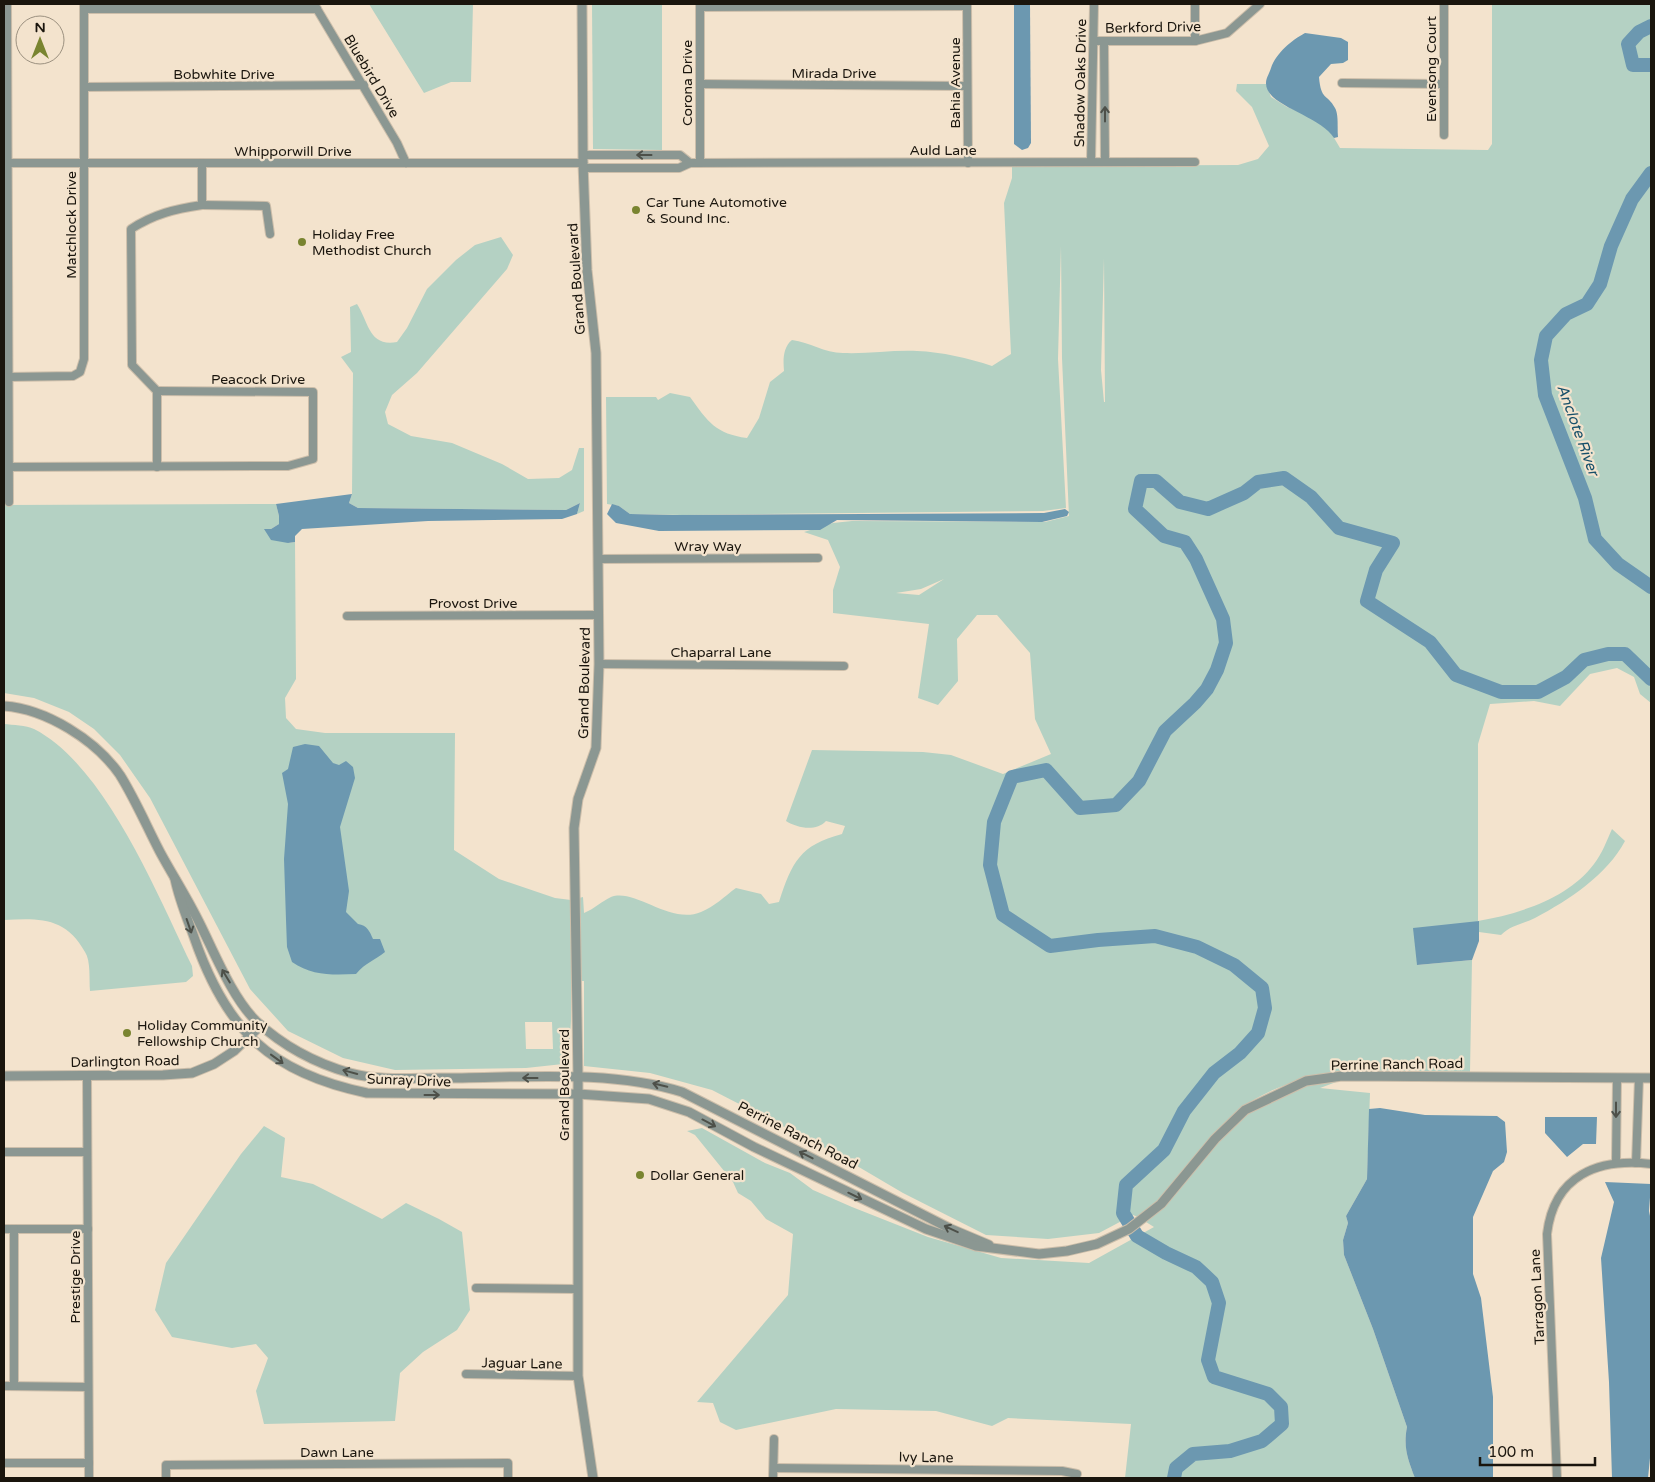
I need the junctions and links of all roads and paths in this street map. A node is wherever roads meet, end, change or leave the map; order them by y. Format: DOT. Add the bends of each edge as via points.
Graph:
graph roads {
  1 [pos="7,4"];
  2 [pos="582,4"];
  3 [pos="1094,4"];
  4 [pos="1195,4"];
  5 [pos="1260,4"];
  6 [pos="1444,4"];
  7 [pos="700,5"];
  8 [pos="967,5"];
  9 [pos="84,7"];
  10 [pos="315,7"];
  11 [pos="1094,40"];
  12 [pos="1104,40"];
  13 [pos="1195,41"];
  14 [pos="1342,83"];
  15 [pos="700,84"];
  16 [pos="1444,84"];
  17 [pos="364,85"];
  18 [pos="967,86"];
  19 [pos="84,87"];
  20 [pos="1444,135"];
  21 [pos="583,162"];
  22 [pos="1091,162"];
  23 [pos="1105,162"];
  24 [pos="1195,162"];
  25 [pos="6,163"];
  26 [pos="84,163"];
  27 [pos="202,163"];
  28 [pos="406,163"];
  29 [pos="690,163"];
  30 [pos="700,163"];
  31 [pos="968,163"];
  32 [pos="202,205"];
  33 [pos="270,234"];
  34 [pos="6,236"];
  35 [pos="8,377"];
  36 [pos="158,391"];
  37 [pos="6,467"];
  38 [pos="157,467"];
  39 [pos="9,502"];
  40 [pos="818,558"];
  41 [pos="598,559"];
  42 [pos="599,615"];
  43 [pos="347,616"];
  44 [pos="599,664"];
  45 [pos="844,666"];
  46 [pos="4,706"];
  47 [pos="175,879"];
  48 [pos="261,1024"];
  49 [pos="250,1036"];
  50 [pos="4,1076"];
  51 [pos="87,1076"];
  52 [pos="578,1078"];
  53 [pos="1616,1078"];
  54 [pos="1639,1078"];
  55 [pos="1651,1078"];
  56 [pos="578,1094"];
  57 [pos="4,1152"];
  58 [pos="88,1152"];
  59 [pos="1632,1162"];
  60 [pos="1616,1163"];
  61 [pos="1651,1164"];
  62 [pos="4,1229"];
  63 [pos="14,1229"];
  64 [pos="88,1229"];
  65 [pos="996,1248"];
  66 [pos="476,1288"];
  67 [pos="576,1289"];
  68 [pos="466,1374"];
  69 [pos="578,1376"];
  70 [pos="4,1386"];
  71 [pos="14,1386"];
  72 [pos="88,1387"];
  73 [pos="774,1439"];
  74 [pos="4,1463"];
  75 [pos="89,1463"];
  76 [pos="774,1468"];
  77 [pos="1077,1474"];
  78 [pos="89,1478"];
  79 [pos="166,1478"];
  80 [pos="508,1478"];
  81 [pos="592,1478"];
  82 [pos="774,1478"];
  83 [pos="1557,1478"];
  1 -- 25 [label="street"];
  2 -- 21 [label="street, Grand Boulevard"];
  3 -- 11 [label="street, Shadow Oaks Drive"];
  4 -- 13 [label="street"];
  5 -- 13 [label="street, Berkford Drive" via="1227,33"];
  6 -- 16 [label="street, Evensong Court"];
  7 -- 8 [label="street"];
  7 -- 15 [label="street, Corona Drive"];
  8 -- 18 [label="street, Bahia Avenue"];
  9 -- 10 [label="street"];
  9 -- 19 [label="street, Matchlock Drive"];
  10 -- 17 [label="street, Bluebird Drive"];
  11 -- 12 [label="street, Berkford Drive"];
  11 -- 22 [label="street, Shadow Oaks Drive" via="1091,48"];
  12 -- 13 [label="street, Berkford Drive"];
  23 -- 12 [label="street, Shadow Oaks Drive, one-way"];
  14 -- 16 [label="street"];
  15 -- 18 [label="street, Mirada Drive"];
  15 -- 30 [label="street, Corona Drive"];
  16 -- 20 [label="street, Evensong Court"];
  17 -- 19 [label="street, Bobwhite Drive"];
  17 -- 28 [label="street, Bluebird Drive"];
  18 -- 31 [label="street, Bahia Avenue"];
  19 -- 26 [label="street, Matchlock Drive"];
  21 -- 28 [label="street, Whipporwill Drive"];
  21 -- 29 [label="street, Auld Lane" via="679,168"];
  29 -- 21 [label="street, Auld Lane, one-way" via="680,155"];
  21 -- 41 [label="street, Grand Boulevard" via="587,270 596,354"];
  22 -- 23 [label="street, Auld Lane"];
  22 -- 31 [label="street, Auld Lane"];
  23 -- 24 [label="street, Auld Lane"];
  25 -- 26 [label="street, Whipporwill Drive"];
  25 -- 34 [label="street"];
  26 -- 27 [label="street, Whipporwill Drive"];
  26 -- 35 [label="street, Matchlock Drive" via="84,359 80,372 73,376"];
  27 -- 28 [label="street, Whipporwill Drive"];
  27 -- 32 [label="street"];
  29 -- 30 [label="street, Auld Lane"];
  30 -- 31 [label="street, Auld Lane"];
  32 -- 33 [label="street" via="266,206"];
  32 -- 36 [label="street" via="150,217 131,229 132,365"];
  34 -- 35 [label="street"];
  35 -- 37 [label="street"];
  36 -- 38 [label="street"];
  36 -- 38 [label="street, Peacock Drive" via="313,392 313,459 288,466"];
  37 -- 38 [label="street, Peacock Drive"];
  37 -- 39 [label="street"];
  40 -- 41 [label="street, Wray Way"];
  41 -- 42 [label="street, Grand Boulevard"];
  42 -- 43 [label="street, Provost Drive"];
  42 -- 44 [label="street, Grand Boulevard"];
  44 -- 45 [label="street, Chaparral Lane"];
  44 -- 52 [label="street, Grand Boulevard" via="596,748 578,799 574,828"];
  46 -- 47 [label="street, Sunray Drive" via="45,715 80,735 104,758 119,774"];
  48 -- 47 [label="street, Sunray Drive, one-way" via="247,1010"];
  47 -- 49 [label="street, Sunray Drive, one-way" via="212,985 234,1020"];
  48 -- 49 [label="street, Darlington Road"];
  52 -- 48 [label="street, Sunray Drive, one-way" via="388,1078 352,1073 312,1060"];
  49 -- 51 [label="street, Darlington Road" via="214,1064 192,1073"];
  49 -- 56 [label="street, Sunray Drive, one-way" via="290,1068 336,1086 367,1093"];
  50 -- 51 [label="street, Darlington Road"];
  51 -- 58 [label="street, Prestige Drive"];
  52 -- 56 [label="street, Grand Boulevard"];
  65 -- 52 [label="street, Perrine Ranch Road, one-way" via="924,1216 682,1092 629,1080"];
  53 -- 54 [label="street, Perrine Ranch Road"];
  53 -- 60 [label="street, one-way"];
  53 -- 65 [label="street, Perrine Ranch Road" via="1342,1076 1306,1081 1245,1110 1215,1139 1161,1204 1111,1238 1067,1251 1039,1254"];
  54 -- 55 [label="street, Perrine Ranch Road"];
  54 -- 59 [label="street"];
  56 -- 65 [label="street, Perrine Ranch Road, one-way" via="649,1099 672,1106 926,1229 976,1246"];
  56 -- 67 [label="street, Grand Boulevard"];
  57 -- 58 [label="street"];
  58 -- 64 [label="street, Prestige Drive"];
  59 -- 60 [label="street, Tarragon Lane"];
  59 -- 61 [label="street, Tarragon Lane"];
  60 -- 83 [label="street, Tarragon Lane" via="1593,1169 1571,1183 1555,1203 1547,1226"];
  62 -- 63 [label="street"];
  63 -- 64 [label="street"];
  63 -- 71 [label="street"];
  64 -- 72 [label="street, Prestige Drive"];
  66 -- 67 [label="street"];
  67 -- 69 [label="street, Grand Boulevard"];
  68 -- 69 [label="street, Jaguar Lane"];
  69 -- 81 [label="street, Grand Boulevard"];
  70 -- 71 [label="street"];
  71 -- 72 [label="street"];
  72 -- 75 [label="street, Prestige Drive"];
  73 -- 76 [label="street"];
  74 -- 75 [label="street"];
  75 -- 78 [label="street, Prestige Drive"];
  76 -- 77 [label="street, Ivy Lane" via="1062,1470"];
  76 -- 82 [label="street"];
  79 -- 80 [label="street, Dawn Lane" via="166,1465 508,1463"];
}
